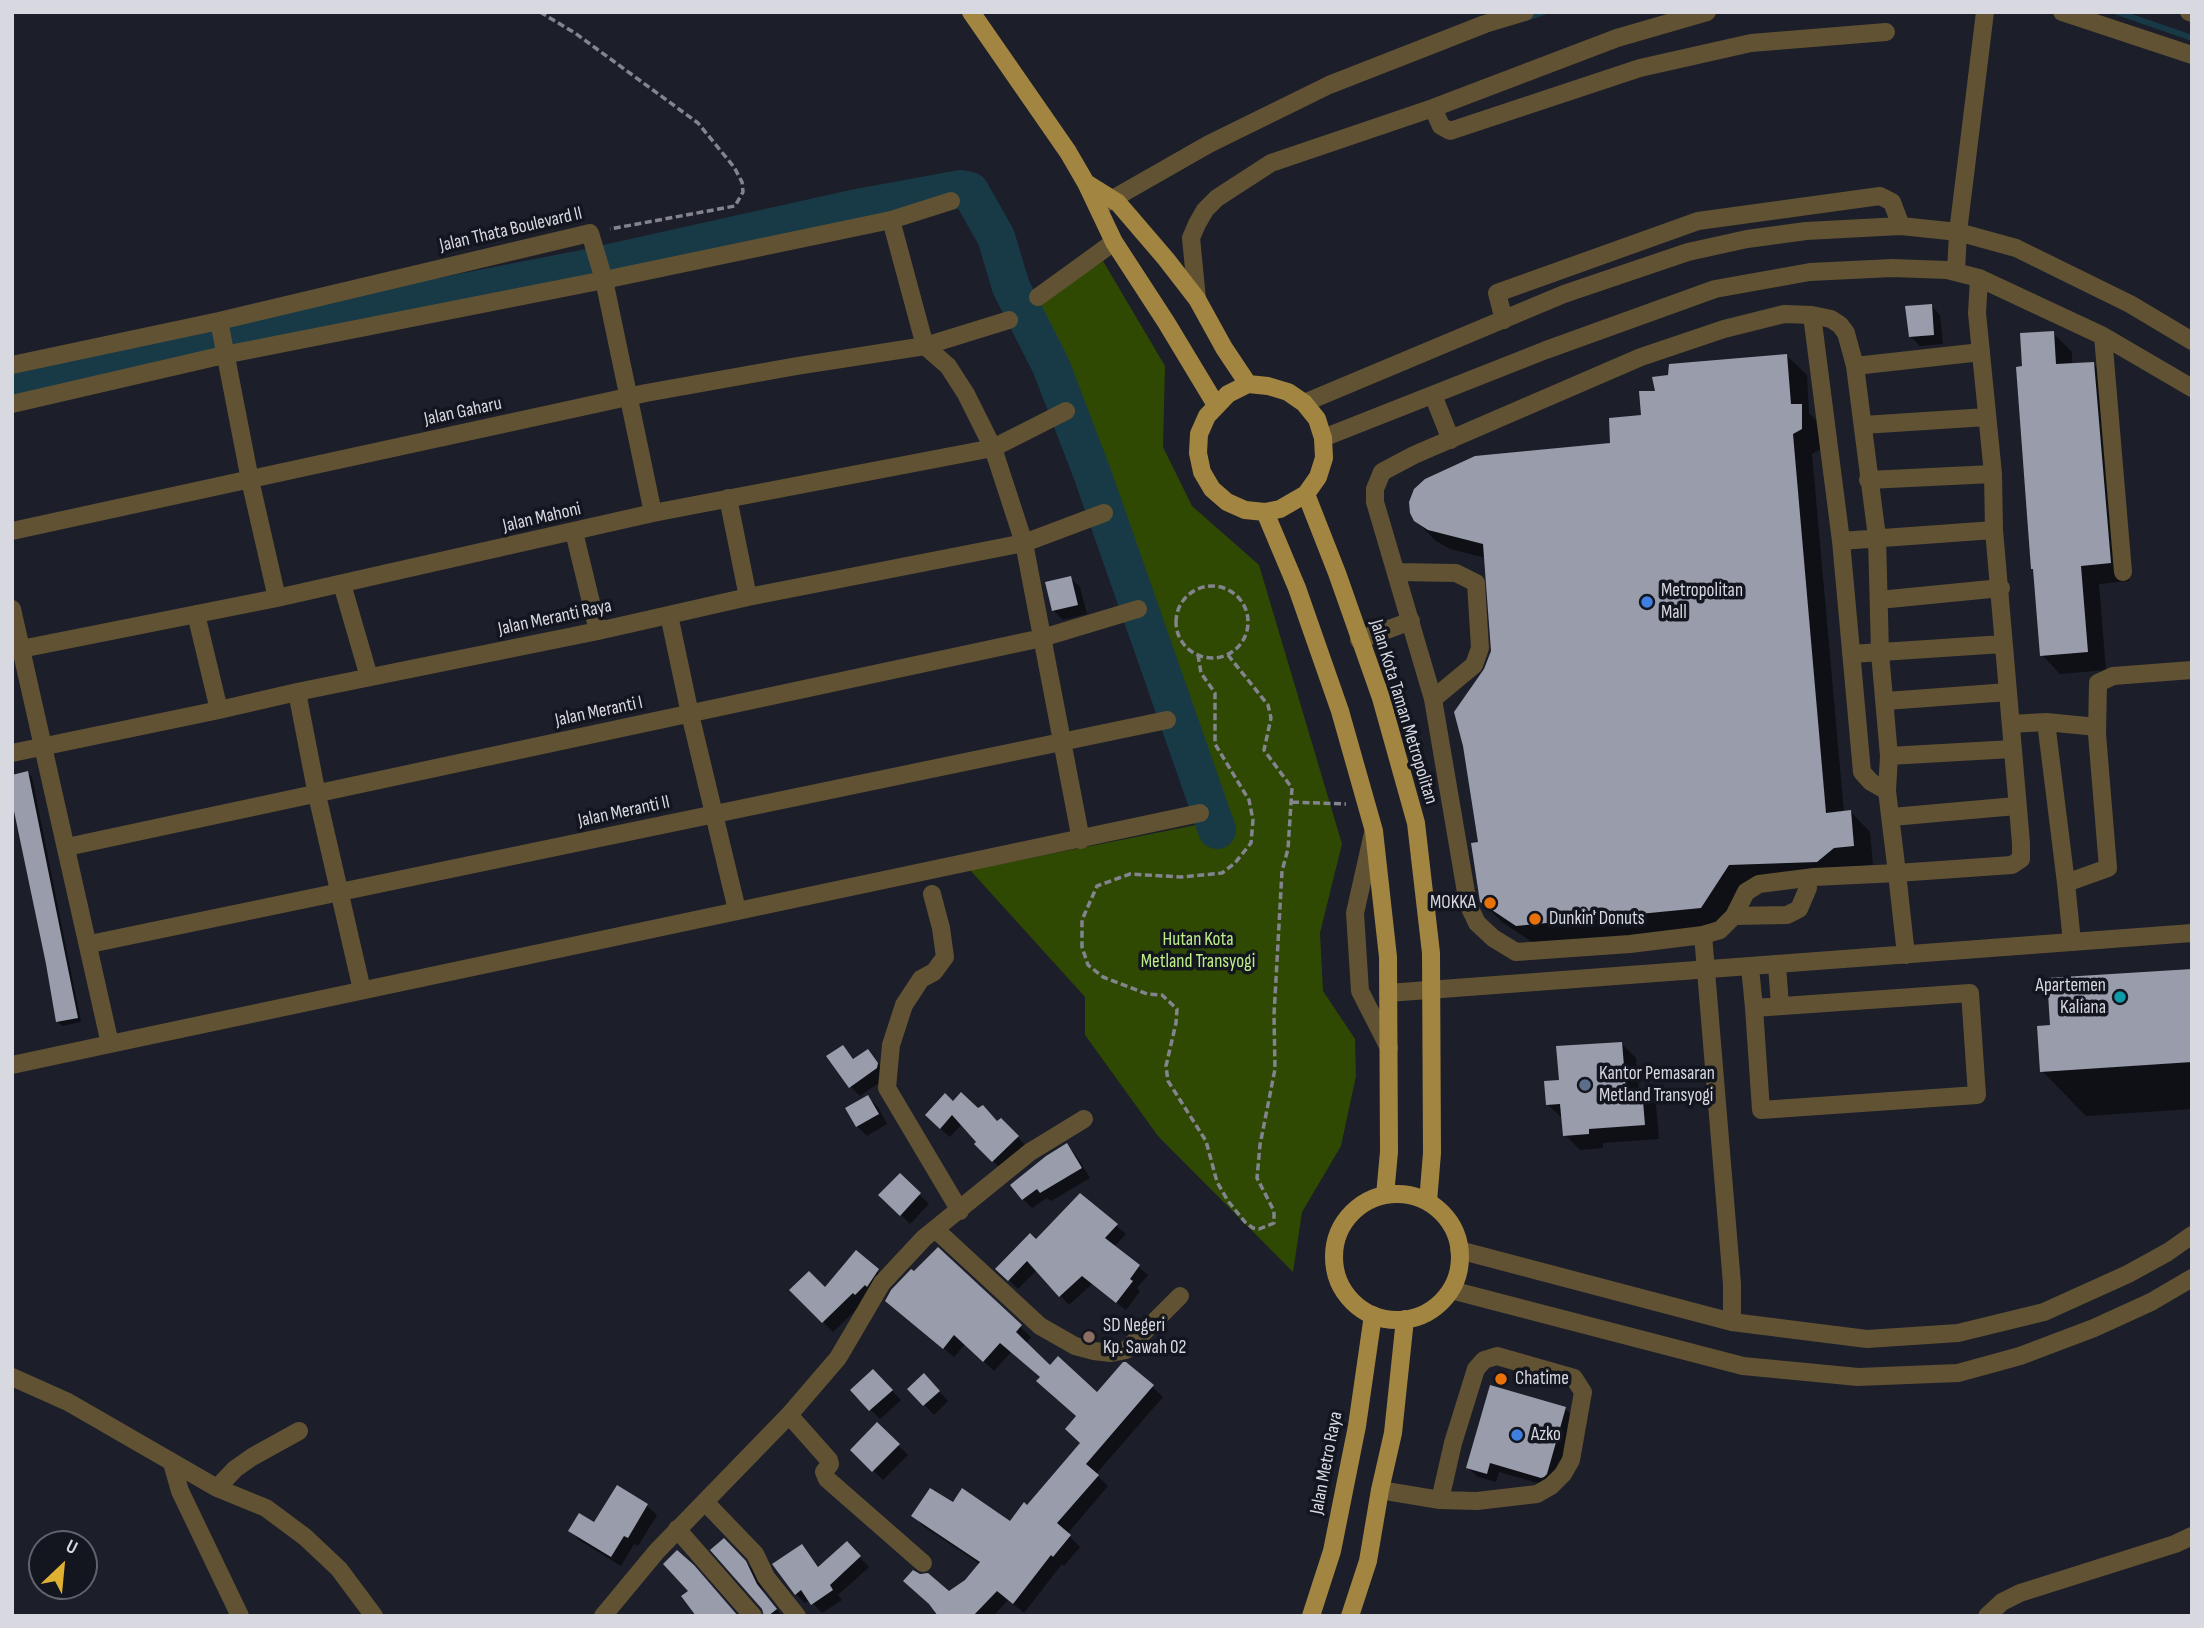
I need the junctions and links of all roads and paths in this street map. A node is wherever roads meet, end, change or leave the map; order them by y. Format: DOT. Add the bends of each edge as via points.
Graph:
graph roads {
  1 [pos="540,12"];
  2 [pos="971,12"];
  3 [pos="1525,12"];
  4 [pos="1707,12"];
  5 [pos="1985,12"];
  6 [pos="2062,12"];
  7 [pos="1886,32"];
  8 [pos="2192,55"];
  9 [pos="1433,108"];
  10 [pos="1086,183"];
  11 [pos="1113,199"];
  12 [pos="951,201"];
  13 [pos="1096,208"];
  14 [pos="891,220"];
  15 [pos="1901,226"];
  16 [pos="1958,232"];
  17 [pos="593,241"];
  18 [pos="1114,242"];
  19 [pos="1956,272"];
  20 [pos="602,274"];
  21 [pos="1979,278"];
  22 [pos="1038,297"];
  23 [pos="1197,299"];
  24 [pos="1812,315"];
  25 [pos="1009,320"];
  26 [pos="1504,320"];
  27 [pos="2103,336"];
  28 [pos="222,338"];
  29 [pos="2192,341"];
  30 [pos="925,346"];
  31 [pos="1981,352"];
  32 [pos="12,365"];
  33 [pos="1855,366"];
  34 [pos="1248,384"];
  35 [pos="2192,388"];
  36 [pos="1433,395"];
  37 [pos="627,398"];
  38 [pos="1304,403"];
  39 [pos="12,404"];
  40 [pos="1216,405"];
  41 [pos="1066,411"];
  42 [pos="1987,417"];
  43 [pos="1863,425"];
  44 [pos="1323,438"];
  45 [pos="1451,440"];
  46 [pos="993,448"];
  47 [pos="1993,474"];
  48 [pos="250,480"];
  49 [pos="1868,480"];
  50 [pos="1306,494"];
  51 [pos="728,498"];
  52 [pos="1265,512"];
  53 [pos="653,513"];
  54 [pos="1104,513"];
  55 [pos="1994,530"];
  56 [pos="12,531"];
  57 [pos="574,532"];
  58 [pos="1877,537"];
  59 [pos="1841,541"];
  60 [pos="1024,543"];
  61 [pos="1396,572"];
  62 [pos="2123,572"];
  63 [pos="342,584"];
  64 [pos="2001,588"];
  65 [pos="748,597"];
  66 [pos="277,598"];
  67 [pos="1880,600"];
  68 [pos="12,609"];
  69 [pos="1138,609"];
  70 [pos="196,614"];
  71 [pos="669,615"];
  72 [pos="1411,621"];
  73 [pos="598,631"];
  74 [pos="1042,638"];
  75 [pos="1359,640"];
  76 [pos="2003,644"];
  77 [pos="21,649"];
  78 [pos="1880,653"];
  79 [pos="1851,654"];
  80 [pos="1198,655"];
  81 [pos="1228,655"];
  82 [pos="2192,670"];
  83 [pos="369,677"];
  84 [pos="297,691"];
  85 [pos="2008,692"];
  86 [pos="1433,699"];
  87 [pos="1886,701"];
  88 [pos="219,710"];
  89 [pos="690,714"];
  90 [pos="1167,720"];
  91 [pos="2046,722"];
  92 [pos="2011,724"];
  93 [pos="2096,727"];
  94 [pos="1061,740"];
  95 [pos="44,746"];
  96 [pos="2012,749"];
  97 [pos="12,753"];
  98 [pos="1889,756"];
  99 [pos="1887,791"];
  100 [pos="317,795"];
  101 [pos="1292,802"];
  102 [pos="1366,805"];
  103 [pos="2016,806"];
  104 [pos="1200,813"];
  105 [pos="713,815"];
  106 [pos="1892,817"];
  107 [pos="1374,831"];
  108 [pos="1081,840"];
  109 [pos="67,847"];
  110 [pos="1897,873"];
  111 [pos="2066,883"];
  112 [pos="1808,888"];
  113 [pos="340,893"];
  114 [pos="932,894"];
  115 [pos="737,910"];
  116 [pos="1734,916"];
  117 [pos="2192,933"];
  118 [pos="1703,935"];
  119 [pos="2072,942"];
  120 [pos="90,944"];
  121 [pos="1630,944"];
  122 [pos="1906,955"];
  123 [pos="1777,965"];
  124 [pos="1750,967"];
  125 [pos="1706,970"];
  126 [pos="1634,976"];
  127 [pos="362,990"];
  128 [pos="1431,991"];
  129 [pos="1388,993"];
  130 [pos="1780,1006"];
  131 [pos="1754,1008"];
  132 [pos="110,1044"];
  133 [pos="1389,1048"];
  134 [pos="12,1065"];
  135 [pos="1084,1119"];
  136 [pos="1385,1195"];
  137 [pos="1428,1202"];
  138 [pos="960,1211"];
  139 [pos="935,1229"];
  140 [pos="2192,1235"];
  141 [pos="1460,1250"];
  142 [pos="2192,1278"];
  143 [pos="1451,1290"];
  144 [pos="1180,1296"];
  145 [pos="1373,1315"];
  146 [pos="1405,1319"];
  147 [pos="1732,1322"];
  148 [pos="12,1377"];
  149 [pos="789,1415"];
  150 [pos="299,1431"];
  151 [pos="172,1463"];
  152 [pos="217,1488"];
  153 [pos="1380,1490"];
  154 [pos="1440,1500"];
  155 [pos="706,1503"];
  156 [pos="677,1529"];
  157 [pos="2192,1536"];
  158 [pos="923,1563"];
  159 [pos="240,1616"];
  160 [pos="374,1616"];
  161 [pos="603,1616"];
  162 [pos="753,1616"];
  163 [pos="797,1616"];
  164 [pos="1311,1616"];
  165 [pos="1350,1616"];
  166 [pos="1987,1616"];
  1 -- 17 [label="path, Jalan Thata Boulevard II" via="698,122 742,182 743,192 735,206"];
  2 -- 10 [label="main road"];
  3 -- 11 [label="street" via="1329,85 1209,144"];
  4 -- 9 [label="street" via="1617,38"];
  5 -- 16 [label="street"];
  6 -- 8 [label="street"];
  7 -- 9 [label="street" via="1751,43 1640,68 1450,131 1441,126"];
  9 -- 23 [label="street" via="1271,163 1217,198 1205,210 1191,238"];
  10 -- 11 [label="main road"];
  10 -- 13 [label="main road"];
  11 -- 13 [label="street"];
  11 -- 23 [label="main road"];
  12 -- 14 [label="street, Jalan Thata Boulevard II"];
  13 -- 18 [label="main road"];
  14 -- 20 [label="street, Jalan Thata Boulevard II"];
  14 -- 30 [label="street"];
  15 -- 16 [label="street"];
  15 -- 26 [label="street" via="1806,231 1688,252 1564,294"];
  15 -- 26 [label="street" via="1892,202 1881,196 1698,220 1497,293"];
  16 -- 19 [label="street"];
  16 -- 29 [label="street" via="2016,248 2130,304"];
  17 -- 20 [label="street"];
  17 -- 28 [label="street, Jalan Thata Boulevard II"];
  18 -- 22 [label="street"];
  18 -- 40 [label="main road"];
  19 -- 21 [label="street"];
  19 -- 36 [label="street" via="1892,268 1810,272 1715,289"];
  20 -- 28 [label="street, Jalan Thata Boulevard II"];
  20 -- 37 [label="street"];
  21 -- 27 [label="street"];
  21 -- 31 [label="street"];
  23 -- 34 [label="main road"];
  24 -- 33 [label="street" via="1840,325"];
  24 -- 45 [label="street" via="1784,314 1641,357"];
  24 -- 59 [label="street"];
  25 -- 30 [label="street, Jalan Gaharu"];
  26 -- 38 [label="street"];
  27 -- 35 [label="street"];
  27 -- 62 [label="street"];
  28 -- 32 [label="street, Jalan Thata Boulevard II"];
  28 -- 39 [label="street, Jalan Thata Boulevard II"];
  28 -- 48 [label="street"];
  30 -- 37 [label="street, Jalan Gaharu"];
  30 -- 46 [label="street" via="948,366"];
  31 -- 33 [label="street"];
  31 -- 42 [label="street"];
  33 -- 43 [label="street"];
  34 -- 38 [label="main road" via="1287,392"];
  34 -- 40 [label="main road"];
  36 -- 44 [label="street"];
  36 -- 45 [label="street"];
  37 -- 48 [label="street, Jalan Gaharu"];
  37 -- 53 [label="street"];
  38 -- 44 [label="main road" via="1317,419"];
  40 -- 52 [label="main road" via="1199,434 1202,472 1227,502"];
  41 -- 46 [label="street, Jalan Mahoni"];
  42 -- 43 [label="street"];
  42 -- 47 [label="street"];
  43 -- 49 [label="street"];
  44 -- 50 [label="main road" via="1324,458"];
  45 -- 61 [label="street" via="1382,472 1378,480 1376,502"];
  46 -- 51 [label="street, Jalan Mahoni"];
  46 -- 60 [label="street"];
  47 -- 49 [label="street"];
  47 -- 55 [label="street"];
  48 -- 56 [label="street, Jalan Gaharu"];
  48 -- 66 [label="street"];
  49 -- 58 [label="street"];
  50 -- 52 [label="main road"];
  50 -- 75 [label="main road, Jalan Kota Taman Metropolitan"];
  51 -- 53 [label="street, Jalan Mahoni"];
  51 -- 65 [label="street"];
  52 -- 102 [label="main road" via="1336,699"];
  53 -- 57 [label="street, Jalan Mahoni"];
  54 -- 60 [label="street, Jalan Meranti Raya"];
  55 -- 58 [label="street"];
  55 -- 64 [label="street"];
  57 -- 63 [label="street, Jalan Mahoni"];
  57 -- 73 [label="street"];
  58 -- 59 [label="street"];
  58 -- 67 [label="street"];
  59 -- 79 [label="street"];
  60 -- 65 [label="street, Jalan Meranti Raya"];
  60 -- 74 [label="street"];
  61 -- 72 [label="street"];
  61 -- 86 [label="street" via="1456,573 1476,583 1477,657 1474,665"];
  63 -- 66 [label="street, Jalan Mahoni"];
  63 -- 83 [label="street"];
  64 -- 67 [label="street"];
  64 -- 76 [label="street"];
  65 -- 71 [label="street, Jalan Meranti Raya"];
  66 -- 70 [label="street, Jalan Mahoni"];
  67 -- 78 [label="street"];
  68 -- 77 [label="street"];
  69 -- 74 [label="street, Jalan Meranti I"];
  70 -- 77 [label="street, Jalan Mahoni"];
  70 -- 88 [label="street"];
  71 -- 73 [label="street, Jalan Meranti Raya"];
  71 -- 89 [label="street"];
  72 -- 75 [label="street"];
  72 -- 86 [label="street"];
  73 -- 83 [label="street, Jalan Meranti Raya"];
  74 -- 89 [label="street, Jalan Meranti I"];
  74 -- 94 [label="street"];
  75 -- 128 [label="main road, Jalan Kota Taman Metropolitan" via="1381,698 1416,823"];
  76 -- 78 [label="street"];
  76 -- 85 [label="street"];
  77 -- 95 [label="street"];
  78 -- 79 [label="street"];
  78 -- 87 [label="street"];
  79 -- 99 [label="street" via="1862,772"];
  80 -- 81 [label="path"];
  80 -- 81 [label="path" via="1177,633 1177,612 1188,594 1217,586 1236,594 1248,611 1248,632"];
  80 -- 101 [label="path" via="1201,673 1216,694 1215,744 1250,800 1251,843 1222,873 1181,877 1130,874 1097,886 1082,920 1082,947 1088,965 1103,977 1162,995 1177,1009 1166,1066 1168,1081 1206,1141 1217,1182 1228,1201 1245,1222 1259,1229 1273,1223 1274,1211 1257,1178 1275,1069 1282,871 1289,849"];
  81 -- 101 [label="path" via="1268,705 1271,718 1264,750 1293,788"];
  82 -- 93 [label="street" via="2100,680"];
  83 -- 84 [label="street, Jalan Meranti Raya"];
  84 -- 88 [label="street, Jalan Meranti Raya"];
  84 -- 100 [label="street"];
  85 -- 87 [label="street"];
  85 -- 92 [label="street"];
  86 -- 121 [label="street" via="1468,904 1477,923 1516,952"];
  87 -- 98 [label="street"];
  88 -- 95 [label="street, Jalan Meranti Raya"];
  89 -- 100 [label="street, Jalan Meranti I"];
  89 -- 105 [label="street"];
  90 -- 94 [label="street, Jalan Meranti II"];
  91 -- 92 [label="street"];
  91 -- 93 [label="street"];
  91 -- 111 [label="street"];
  92 -- 96 [label="street"];
  93 -- 111 [label="street" via="2108,869"];
  94 -- 105 [label="street, Jalan Meranti II"];
  94 -- 108 [label="street"];
  95 -- 97 [label="street, Jalan Meranti Raya"];
  95 -- 109 [label="street"];
  96 -- 98 [label="street"];
  96 -- 103 [label="street"];
  98 -- 99 [label="street"];
  99 -- 106 [label="street"];
  100 -- 109 [label="street, Jalan Meranti I"];
  100 -- 113 [label="street"];
  101 -- 102 [label="path"];
  102 -- 107 [label="main road"];
  103 -- 106 [label="street"];
  103 -- 110 [label="street" via="2021,859 2012,865"];
  104 -- 108 [label="street"];
  105 -- 113 [label="street, Jalan Meranti II"];
  105 -- 115 [label="street"];
  106 -- 110 [label="street"];
  107 -- 129 [label="main road"];
  107 -- 133 [label="street" via="1355,913 1360,991"];
  108 -- 115 [label="street"];
  109 -- 120 [label="street"];
  110 -- 116 [label="street" via="1759,884 1746,892"];
  110 -- 122 [label="street"];
  111 -- 119 [label="street"];
  112 -- 116 [label="street" via="1799,909 1787,915"];
  113 -- 120 [label="street, Jalan Meranti II"];
  113 -- 127 [label="street"];
  114 -- 138 [label="street" via="945,957 934,972 921,979 904,1005 891,1045 887,1088"];
  115 -- 127 [label="street"];
  116 -- 118 [label="street" via="1720,930"];
  117 -- 119 [label="street"];
  118 -- 121 [label="street"];
  118 -- 125 [label="street"];
  119 -- 122 [label="street"];
  120 -- 132 [label="street"];
  121 -- 126 [label="street"];
  122 -- 123 [label="street"];
  123 -- 124 [label="street"];
  123 -- 130 [label="street"];
  124 -- 125 [label="street"];
  124 -- 131 [label="street"];
  125 -- 126 [label="street"];
  125 -- 147 [label="street"];
  126 -- 128 [label="street"];
  127 -- 132 [label="street"];
  128 -- 129 [label="street"];
  128 -- 137 [label="main road, Jalan Kota Taman Metropolitan"];
  129 -- 133 [label="main road"];
  130 -- 131 [label="street"];
  130 -- 131 [label="street" via="1970,993 1977,1095 1761,1110"];
  132 -- 134 [label="street"];
  133 -- 136 [label="main road"];
  135 -- 138 [label="street" via="1030,1152"];
  136 -- 137 [label="main road" via="1407,1195"];
  136 -- 145 [label="main road" via="1353,1211 1335,1243 1340,1283 1354,1302"];
  137 -- 141 [label="main road" via="1443,1214"];
  138 -- 139 [label="street"];
  139 -- 144 [label="street" via="1040,1326 1094,1351 1126,1350"];
  139 -- 149 [label="street" via="882,1283 838,1358"];
  140 -- 147 [label="street" via="2128,1274 2044,1312 1958,1333 1867,1339"];
  141 -- 143 [label="main road"];
  141 -- 147 [label="street"];
  142 -- 143 [label="street" via="2094,1328 2020,1356 1958,1373 1858,1377 1743,1366"];
  143 -- 146 [label="main road" via="1431,1309"];
  145 -- 146 [label="main road"];
  145 -- 164 [label="main road, Jalan Metro Raya" via="1332,1551"];
  146 -- 153 [label="main road" via="1393,1433"];
  148 -- 151 [label="street" via="68,1402"];
  149 -- 155 [label="street"];
  149 -- 158 [label="street" via="829,1460 824,1472 827,1479"];
  150 -- 152 [label="street" via="252,1457"];
  151 -- 152 [label="street"];
  151 -- 159 [label="street" via="180,1491"];
  152 -- 160 [label="street" via="266,1508 305,1537 339,1569"];
  153 -- 154 [label="street"];
  153 -- 165 [label="main road" via="1368,1560"];
  154 -- 154 [label="street" via="1476,1369 1484,1360 1497,1356 1574,1378 1583,1392 1571,1460 1551,1486 1537,1494"];
  155 -- 156 [label="street"];
  155 -- 163 [label="street" via="755,1553 766,1577"];
  156 -- 161 [label="street"];
  156 -- 162 [label="street"];
  157 -- 166 [label="street" via="2020,1592"];
}
